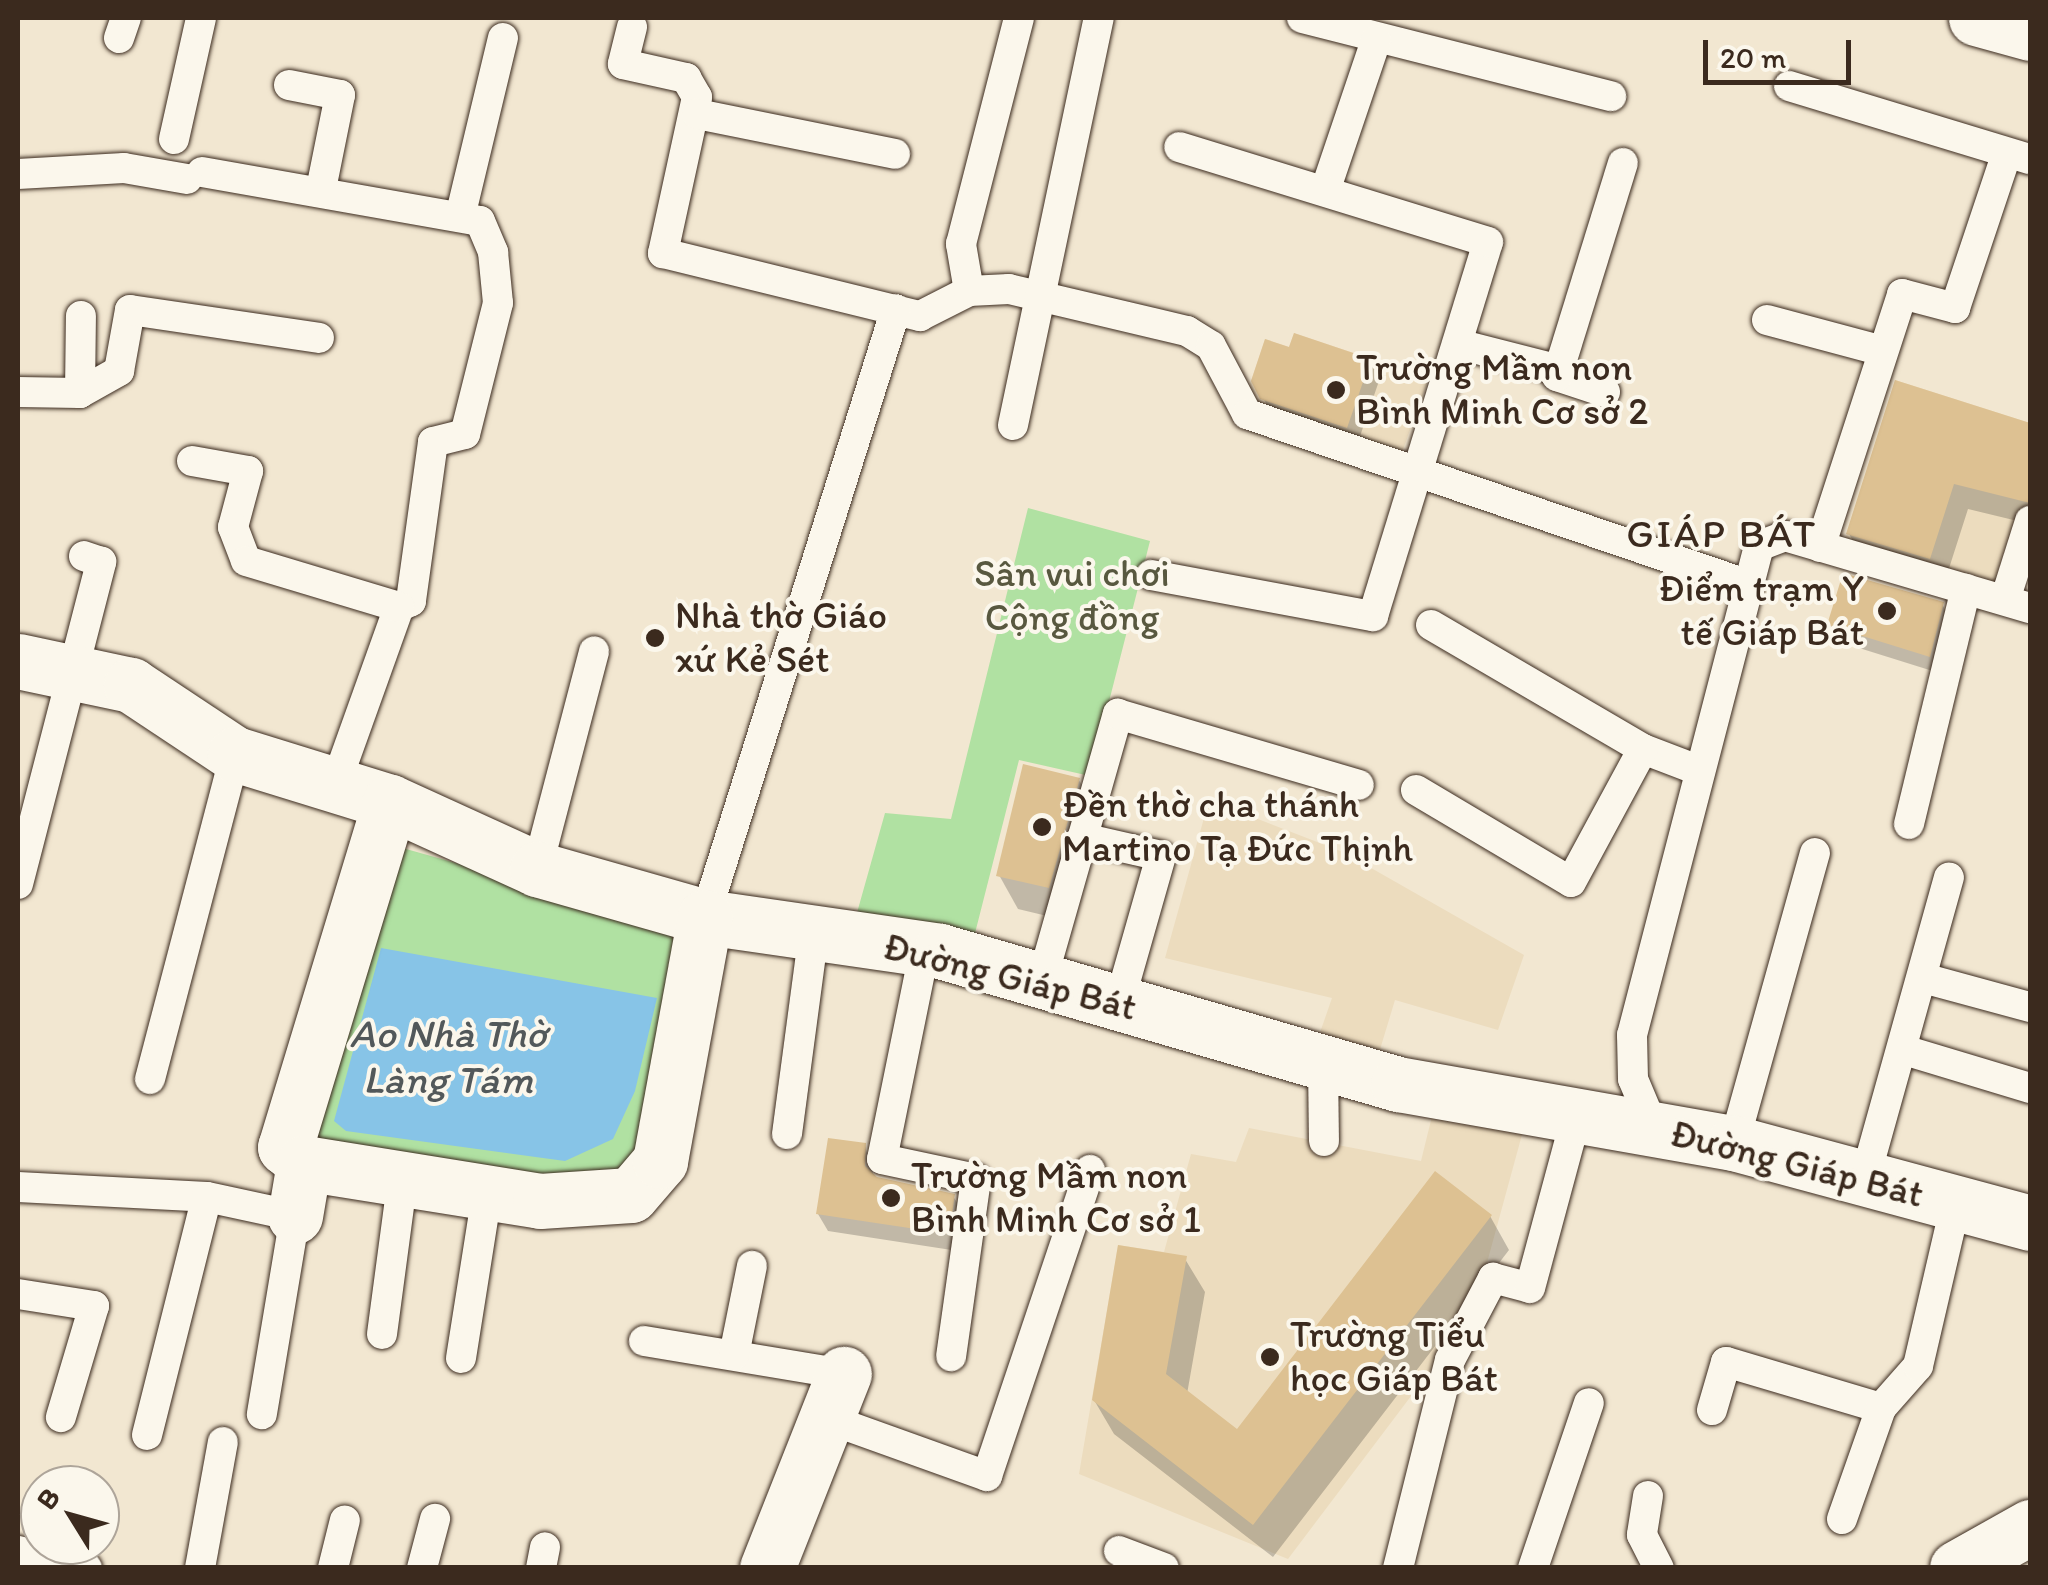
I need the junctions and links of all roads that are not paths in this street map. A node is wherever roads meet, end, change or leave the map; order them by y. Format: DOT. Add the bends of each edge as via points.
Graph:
graph roads {
  1 [pos="201,18"];
  2 [pos="1019,18"];
  3 [pos="1100,18"];
  4 [pos="1302,18"];
  5 [pos="1976,18"];
  6 [pos="632,27"];
  7 [pos="2030,33"];
  8 [pos="502,38"];
  9 [pos="1376,40"];
  10 [pos="289,85"];
  11 [pos="1789,86"];
  12 [pos="1611,96"];
  13 [pos="697,114"];
  14 [pos="174,140"];
  15 [pos="1179,147"];
  16 [pos="895,154"];
  17 [pos="2019,156"];
  18 [pos="1623,163"];
  19 [pos="18,174"];
  20 [pos="321,190"];
  21 [pos="1324,191"];
  22 [pos="460,218"];
  23 [pos="969,291"];
  24 [pos="1042,297"];
  25 [pos="896,309"];
  26 [pos="81,316"];
  27 [pos="1766,320"];
  28 [pos="319,338"];
  29 [pos="1458,344"];
  30 [pos="1883,351"];
  31 [pos="1558,370"];
  32 [pos="18,392"];
  33 [pos="1604,392"];
  34 [pos="80,394"];
  35 [pos="1013,425"];
  36 [pos="192,461"];
  37 [pos="1414,472"];
  38 [pos="2030,521"];
  39 [pos="1820,546"];
  40 [pos="84,556"];
  41 [pos="1151,575"];
  42 [pos="1746,584"];
  43 [pos="1966,590"];
  44 [pos="2018,604"];
  45 [pos="399,607"];
  46 [pos="1431,625"];
  47 [pos="594,651"];
  48 [pos="42,666"];
  49 [pos="1643,749"];
  50 [pos="234,754"];
  51 [pos="1694,769"];
  52 [pos="336,783"];
  53 [pos="1359,785"];
  54 [pos="1416,790"];
  55 [pos="390,802"];
  56 [pos="1909,824"];
  57 [pos="1082,838"];
  58 [pos="1815,853"];
  59 [pos="537,869"];
  60 [pos="1949,878"];
  61 [pos="18,884"];
  62 [pos="704,917"];
  63 [pos="814,932"];
  64 [pos="925,948"];
  65 [pos="1923,978"];
  66 [pos="1042,980"];
  67 [pos="1120,1003"];
  68 [pos="2030,1007"];
  69 [pos="1904,1050"];
  70 [pos="1323,1063"];
  71 [pos="150,1079"];
  72 [pos="2030,1088"];
  73 [pos="1576,1117"];
  74 [pos="1654,1129"];
  75 [pos="787,1134"];
  76 [pos="1324,1141"];
  77 [pos="1734,1142"];
  78 [pos="304,1163"];
  79 [pos="1090,1170"];
  80 [pos="1865,1178"];
  81 [pos="402,1184"];
  82 [pos="18,1187"];
  83 [pos="487,1194"];
  84 [pos="208,1197"];
  85 [pos="1956,1203"];
  86 [pos="295,1216"];
  87 [pos="2030,1223"];
  88 [pos="752,1266"];
  89 [pos="18,1294"];
  90 [pos="382,1334"];
  91 [pos="644,1341"];
  92 [pos="734,1355"];
  93 [pos="951,1356"];
  94 [pos="462,1358"];
  95 [pos="836,1396"];
  96 [pos="1588,1403"];
  97 [pos="1881,1408"];
  98 [pos="1712,1410"];
  99 [pos="262,1414"];
  100 [pos="61,1417"];
  101 [pos="147,1435"];
  102 [pos="223,1442"];
  103 [pos="1648,1496"];
  104 [pos="434,1519"];
  105 [pos="1842,1519"];
  106 [pos="345,1520"];
  107 [pos="2030,1527"];
  108 [pos="1119,1550"];
  109 [pos="1400,1567"];
  110 [pos="200,1568"];
  111 [pos="333,1568"];
  112 [pos="422,1568"];
  113 [pos="768,1568"];
  114 [pos="1164,1568"];
  115 [pos="1533,1568"];
  116 [pos="1658,1568"];
  117 [pos="1957,1568"];
  1 -- 14 [label="lane"];
  2 -- 23 [label="lane" via="961,244"];
  3 -- 24 [label="lane"];
  4 -- 9 [label="lane"];
  5 -- 7 [label="street"];
  6 -- 13 [label="lane" via="623,64 686,78"];
  8 -- 22 [label="lane"];
  9 -- 12 [label="lane"];
  9 -- 21 [label="lane"];
  10 -- 20 [label="lane" via="340,94"];
  11 -- 17 [label="lane"];
  13 -- 16 [label="lane"];
  13 -- 25 [label="lane" via="663,254"];
  15 -- 21 [label="lane"];
  17 -- 30 [label="lane" via="1954,308 1902,294"];
  18 -- 31 [label="lane"];
  19 -- 20 [label="lane" via="124,168"];
  20 -- 22 [label="lane"];
  21 -- 29 [label="lane" via="1488,242"];
  22 -- 45 [label="lane" via="480,221 498,303 465,434 433,442 411,601"];
  23 -- 24 [label="lane"];
  23 -- 25 [label="lane" via="920,316"];
  24 -- 35 [label="lane"];
  24 -- 37 [label="lane" via="1187,331 1211,346 1247,414"];
  25 -- 62 [label="lane"];
  26 -- 34 [label="lane"];
  27 -- 30 [label="lane"];
  28 -- 34 [label="lane" via="130,310 119,371"];
  29 -- 31 [label="lane"];
  29 -- 37 [label="lane"];
  30 -- 39 [label="lane"];
  31 -- 33 [label="lane"];
  32 -- 34 [label="lane"];
  36 -- 45 [label="lane" via="248,472 233,527 246,561"];
  37 -- 41 [label="lane" via="1373,616"];
  37 -- 42 [label="lane"];
  38 -- 44 [label="lane"];
  39 -- 42 [label="lane" via="1770,536"];
  39 -- 43 [label="lane"];
  40 -- 48 [label="lane" via="101,562"];
  42 -- 51 [label="lane"];
  43 -- 44 [label="lane"];
  43 -- 56 [label="lane"];
  45 -- 52 [label="lane"];
  46 -- 49 [label="lane"];
  47 -- 59 [label="lane"];
  48 -- 50 [label="street, Đường Giáp Bát" via="131,685"];
  48 -- 61 [label="lane"];
  49 -- 51 [label="lane"];
  49 -- 54 [label="lane" via="1572,882"];
  50 -- 52 [label="street, Đường Giáp Bát"];
  50 -- 71 [label="lane"];
  51 -- 74 [label="lane" via="1632,1035 1632,1079"];
  52 -- 55 [label="street, Đường Giáp Bát"];
  53 -- 57 [label="lane" via="1118,714"];
  55 -- 59 [label="street, Đường Giáp Bát"];
  55 -- 78 [label="street" via="285,1147"];
  57 -- 66 [label="lane"];
  57 -- 67 [label="lane" via="1161,856"];
  58 -- 77 [label="lane"];
  59 -- 62 [label="street, Đường Giáp Bát"];
  60 -- 65 [label="lane"];
  62 -- 63 [label="street, Đường Giáp Bát"];
  62 -- 83 [label="street" via="660,1161 631,1195 540,1201"];
  63 -- 64 [label="street, Đường Giáp Bát"];
  63 -- 75 [label="lane"];
  64 -- 66 [label="street, Đường Giáp Bát"];
  64 -- 93 [label="lane" via="882,1159 976,1178"];
  65 -- 68 [label="lane"];
  65 -- 69 [label="lane"];
  66 -- 67 [label="street, Đường Giáp Bát"];
  67 -- 70 [label="street, Đường Giáp Bát"];
  69 -- 72 [label="lane"];
  69 -- 80 [label="lane"];
  70 -- 73 [label="street, Đường Giáp Bát"];
  70 -- 76 [label="lane"];
  73 -- 74 [label="street, Đường Giáp Bát"];
  73 -- 109 [label="lane" via="1530,1288 1492,1278 1450,1360"];
  74 -- 77 [label="street, Đường Giáp Bát"];
  77 -- 80 [label="street, Đường Giáp Bát"];
  78 -- 81 [label="street"];
  78 -- 86 [label="street"];
  79 -- 95 [label="lane" via="987,1476"];
  80 -- 85 [label="street, Đường Giáp Bát"];
  81 -- 83 [label="street"];
  81 -- 90 [label="lane"];
  82 -- 84 [label="lane"];
  83 -- 94 [label="lane"];
  84 -- 86 [label="lane"];
  84 -- 101 [label="lane"];
  85 -- 87 [label="street, Đường Giáp Bát"];
  85 -- 97 [label="lane" via="1918,1366"];
  86 -- 99 [label="lane"];
  88 -- 92 [label="lane"];
  89 -- 100 [label="lane" via="94,1306"];
  91 -- 92 [label="lane"];
  92 -- 95 [label="lane"];
  95 -- 113 [label="street"];
  96 -- 115 [label="lane"];
  97 -- 98 [label="lane" via="1726,1362"];
  97 -- 105 [label="lane"];
  102 -- 110 [label="lane"];
  103 -- 116 [label="lane" via="1642,1535"];
  104 -- 112 [label="lane"];
  106 -- 111 [label="lane"];
  107 -- 117 [label="street"];
  108 -- 114 [label="lane"];
}
